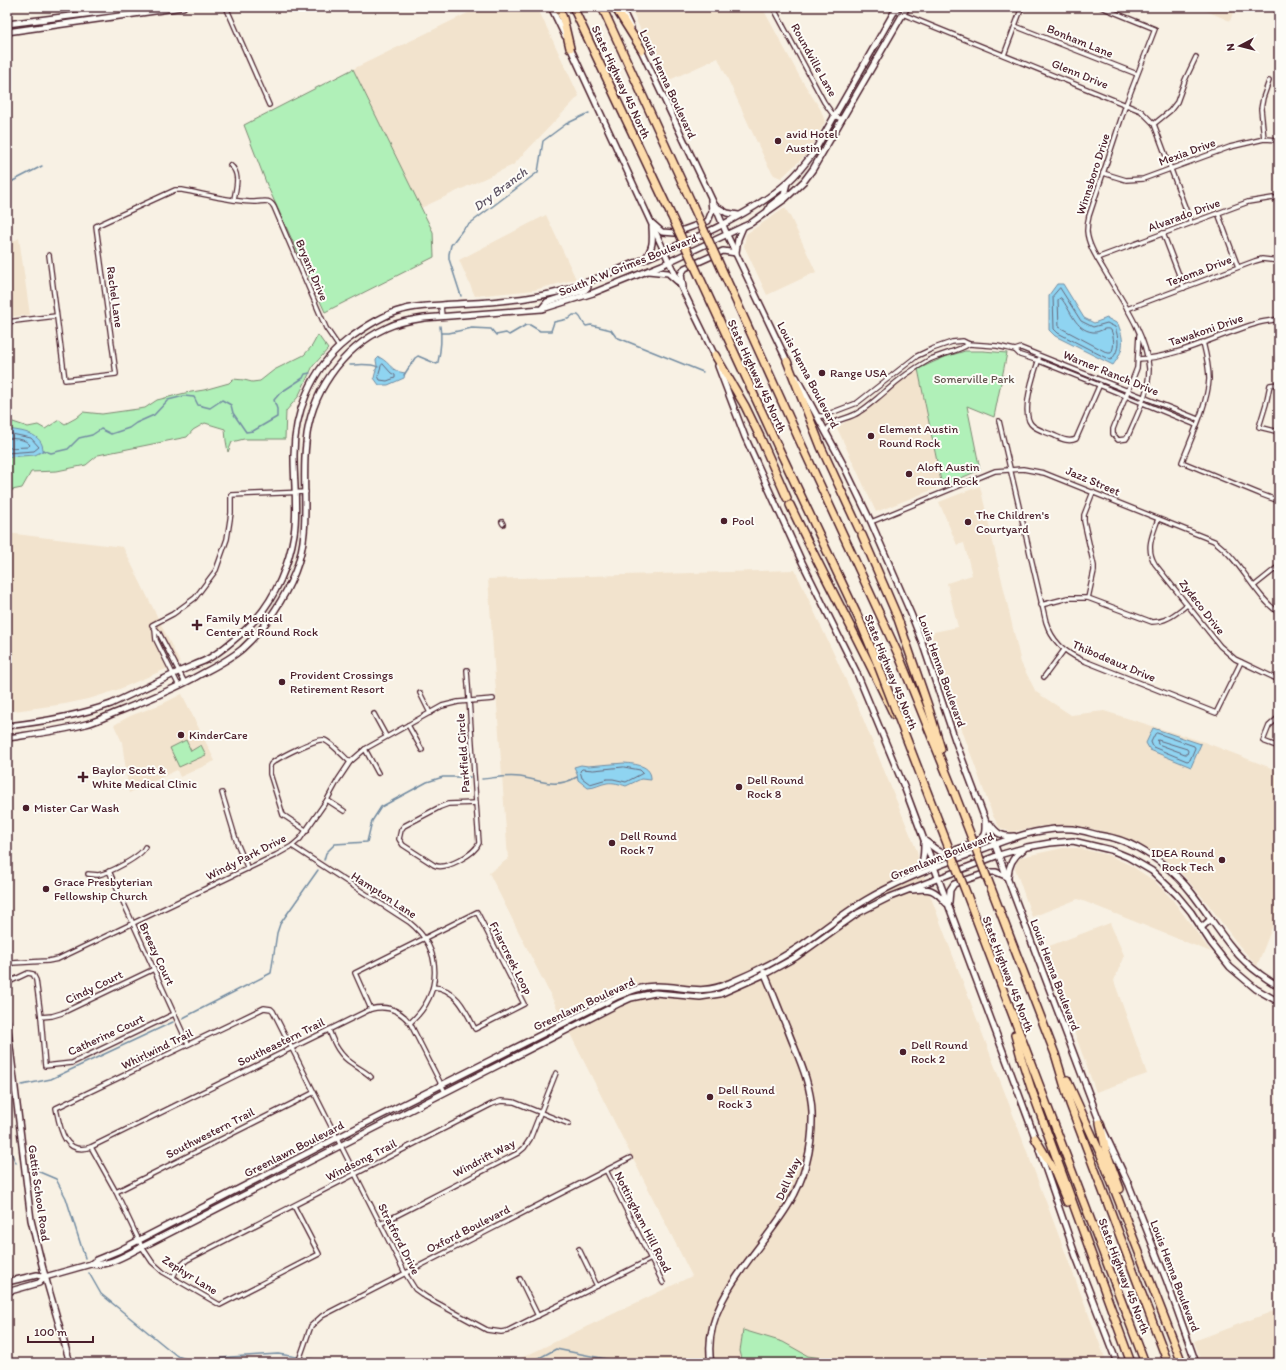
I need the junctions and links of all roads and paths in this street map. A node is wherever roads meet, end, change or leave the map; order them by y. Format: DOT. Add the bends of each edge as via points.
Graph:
graph roads {
  1 [pos="141,7"];
  2 [pos="183,7"];
  3 [pos="226,7"];
  4 [pos="551,7"];
  5 [pos="558,7"];
  6 [pos="573,7"];
  7 [pos="602,7"];
  8 [pos="615,7"];
  9 [pos="622,7"];
  10 [pos="773,7"];
  11 [pos="907,7"];
  12 [pos="1022,7"];
  13 [pos="1101,7"];
  14 [pos="896,9"];
  15 [pos="903,14"];
  16 [pos="7,24"];
  17 [pos="1015,26"];
  18 [pos="7,32"];
  19 [pos="570,48"];
  20 [pos="642,50"];
  21 [pos="1004,55"];
  22 [pos="1196,57"];
  23 [pos="1137,74"];
  24 [pos="1269,81"];
  25 [pos="1126,104"];
  26 [pos="269,105"];
  27 [pos="834,116"];
  28 [pos="842,119"];
  29 [pos="1154,124"];
  30 [pos="1264,139"];
  31 [pos="1279,140"];
  32 [pos="230,165"];
  33 [pos="1170,169"];
  34 [pos="1104,173"];
  35 [pos="787,183"];
  36 [pos="710,195"];
  37 [pos="1279,199"];
  38 [pos="234,200"];
  39 [pos="268,201"];
  40 [pos="716,206"];
  41 [pos="767,213"];
  42 [pos="1218,213"];
  43 [pos="738,215"];
  44 [pos="652,222"];
  45 [pos="723,224"];
  46 [pos="1191,224"];
  47 [pos="743,227"];
  48 [pos="1164,233"];
  49 [pos="727,235"];
  50 [pos="664,251"];
  51 [pos="736,253"];
  52 [pos="49,254"];
  53 [pos="1097,258"];
  54 [pos="645,259"];
  55 [pos="669,261"];
  56 [pos="1279,261"];
  57 [pos="1238,267"];
  58 [pos="647,271"];
  59 [pos="587,282"];
  60 [pos="678,282"];
  61 [pos="1184,288"];
  62 [pos="684,292"];
  63 [pos="441,305"];
  64 [pos="542,308"];
  65 [pos="1127,309"];
  66 [pos="56,316"];
  67 [pos="442,317"];
  68 [pos="1279,319"];
  69 [pos="7,322"];
  70 [pos="1140,335"];
  71 [pos="1203,342"];
  72 [pos="969,344"];
  73 [pos="339,347"];
  74 [pos="1016,350"];
  75 [pos="715,355"];
  76 [pos="1040,356"];
  77 [pos="1147,358"];
  78 [pos="1139,359"];
  79 [pos="1038,360"];
  80 [pos="787,361"];
  81 [pos="891,375"];
  82 [pos="1101,380"];
  83 [pos="897,381"];
  84 [pos="1279,384"];
  85 [pos="1100,385"];
  86 [pos="1129,391"];
  87 [pos="1127,396"];
  88 [pos="1144,398"];
  89 [pos="1142,403"];
  90 [pos="1172,409"];
  91 [pos="1171,414"];
  92 [pos="818,416"];
  93 [pos="1198,420"];
  94 [pos="999,421"];
  95 [pos="1196,425"];
  96 [pos="826,432"];
  97 [pos="1279,432"];
  98 [pos="1010,469"];
  99 [pos="306,492"];
  100 [pos="1093,492"];
  101 [pos="296,493"];
  102 [pos="1279,501"];
  103 [pos="1158,518"];
  104 [pos="871,522"];
  105 [pos="1279,566"];
  106 [pos="1254,586"];
  107 [pos="1088,598"];
  108 [pos="1042,605"];
  109 [pos="1187,605"];
  110 [pos="1279,613"];
  111 [pos="155,630"];
  112 [pos="1064,650"];
  113 [pos="1241,662"];
  114 [pos="875,666"];
  115 [pos="468,670"];
  116 [pos="179,672"];
  117 [pos="173,675"];
  118 [pos="1044,677"];
  119 [pos="1279,681"];
  120 [pos="185,683"];
  121 [pos="179,686"];
  122 [pos="420,693"];
  123 [pos="493,699"];
  124 [pos="470,701"];
  125 [pos="430,713"];
  126 [pos="374,714"];
  127 [pos="1279,717"];
  128 [pos="408,725"];
  129 [pos="7,726"];
  130 [pos="386,736"];
  131 [pos="7,738"];
  132 [pos="1279,747"];
  133 [pos="365,749"];
  134 [pos="422,750"];
  135 [pos="350,762"];
  136 [pos="378,773"];
  137 [pos="954,792"];
  138 [pos="222,793"];
  139 [pos="327,800"];
  140 [pos="476,803"];
  141 [pos="344,811"];
  142 [pos="986,818"];
  143 [pos="307,831"];
  144 [pos="1024,834"];
  145 [pos="924,840"];
  146 [pos="996,845"];
  147 [pos="292,846"];
  148 [pos="144,847"];
  149 [pos="1028,847"];
  150 [pos="999,855"];
  151 [pos="935,867"];
  152 [pos="248,869"];
  153 [pos="109,871"];
  154 [pos="88,874"];
  155 [pos="912,876"];
  156 [pos="939,878"];
  157 [pos="1008,878"];
  158 [pos="905,891"];
  159 [pos="867,899"];
  160 [pos="949,907"];
  161 [pos="858,913"];
  162 [pos="1211,919"];
  163 [pos="132,923"];
  164 [pos="1201,928"];
  165 [pos="424,938"];
  166 [pos="12,964"];
  167 [pos="762,967"];
  168 [pos="154,969"];
  169 [pos="765,974"];
  170 [pos="7,983"];
  171 [pos="1279,986"];
  172 [pos="433,987"];
  173 [pos="1279,1002"];
  174 [pos="268,1008"];
  175 [pos="371,1009"];
  176 [pos="1009,1009"];
  177 [pos="174,1014"];
  178 [pos="41,1017"];
  179 [pos="7,1022"];
  180 [pos="410,1023"];
  181 [pos="329,1030"];
  182 [pos="188,1044"];
  183 [pos="292,1048"];
  184 [pos="1055,1054"];
  185 [pos="556,1073"];
  186 [pos="371,1077"];
  187 [pos="442,1085"];
  188 [pos="445,1092"];
  189 [pos="314,1093"];
  190 [pos="540,1112"];
  191 [pos="1100,1123"];
  192 [pos="569,1124"];
  193 [pos="1035,1138"];
  194 [pos="336,1139"];
  195 [pos="340,1145"];
  196 [pos="91,1148"];
  197 [pos="630,1158"];
  198 [pos="606,1170"];
  199 [pos="355,1174"];
  200 [pos="116,1192"];
  201 [pos="294,1206"];
  202 [pos="380,1224"];
  203 [pos="139,1240"];
  204 [pos="142,1247"];
  205 [pos="579,1249"];
  206 [pos="650,1259"];
  207 [pos="91,1264"];
  208 [pos="405,1273"];
  209 [pos="45,1277"];
  210 [pos="172,1277"];
  211 [pos="520,1279"];
  212 [pos="7,1282"];
  213 [pos="663,1283"];
  214 [pos="597,1286"];
  215 [pos="7,1292"];
  216 [pos="538,1316"];
  217 [pos="70,1363"];
  218 [pos="298,1363"];
  219 [pos="711,1363"];
  220 [pos="1117,1363"];
  221 [pos="1130,1363"];
  222 [pos="1145,1363"];
  223 [pos="1168,1363"];
  224 [pos="1182,1363"];
  225 [pos="1196,1363"];
  1 -- 16 [label="main road"];
  2 -- 18 [label="main road"];
  3 -- 26 [label="street"];
  4 -- 19 [label="main road"];
  5 -- 19 [label="highway"];
  6 -- 114 [label="highway, State Highway 45 North, bridge" via="856,612"];
  7 -- 137 [label="highway, State Highway 45 North, bridge" via="899,656"];
  8 -- 20 [label="highway"];
  9 -- 20 [label="main road, Louis Henna Boulevard"];
  10 -- 27 [label="street, Roundville Lane"];
  11 -- 15 [label="main road, South A W Grimes Boulevard"];
  12 -- 17 [label="street"];
  13 -- 23 [label="street, Winnsboro Drive" via="1155,29"];
  14 -- 15 [label="street, Glenn Drive"];
  14 -- 27 [label="main road, South A W Grimes Boulevard"];
  15 -- 21 [label="street, Glenn Drive"];
  15 -- 28 [label="main road, South A W Grimes Boulevard"];
  17 -- 21 [label="street"];
  17 -- 23 [label="street, Bonham Lane"];
  19 -- 44 [label="main road"];
  20 -- 36 [label="main road, Louis Henna Boulevard"];
  21 -- 25 [label="street, Glenn Drive"];
  22 -- 29 [label="street" via="1177,102"];
  23 -- 25 [label="street, Winnsboro Drive"];
  24 -- 30 [label="street" via="1261,109"];
  25 -- 29 [label="street, Glenn Drive" via="1141,111"];
  25 -- 34 [label="street, Winnsboro Drive"];
  27 -- 28 [label="street"];
  27 -- 35 [label="main road, South A W Grimes Boulevard" via="814,152"];
  28 -- 41 [label="main road, South A W Grimes Boulevard" via="804,181"];
  29 -- 33 [label="street, Glenn Drive"];
  30 -- 31 [label="street, Mexia Drive"];
  30 -- 33 [label="street, Mexia Drive" via="1230,147"];
  32 -- 38 [label="street" via="237,177"];
  33 -- 34 [label="street, Mexia Drive" via="1134,180"];
  33 -- 46 [label="street, Glenn Drive"];
  34 -- 53 [label="street, Winnsboro Drive" via="1089,216 1087,231 1090,245"];
  35 -- 41 [label="main road" via="784,195 770,206"];
  35 -- 43 [label="main road, South A W Grimes Boulevard"];
  36 -- 40 [label="main road, Louis Henna Boulevard"];
  36 -- 44 [label="main road" via="712,210 708,221 675,233 662,232"];
  37 -- 42 [label="street, Alvarado Drive" via="1248,202"];
  38 -- 39 [label="street, Rachel Lane"];
  38 -- 66 [label="street, Rachel Lane" via="175,190 96,226 116,374 65,380"];
  39 -- 73 [label="street, Bryant Drive" via="274,207 326,328"];
  40 -- 43 [label="main road" via="727,213"];
  40 -- 45 [label="main road, Louis Henna Boulevard"];
  41 -- 47 [label="main road, South A W Grimes Boulevard"];
  42 -- 46 [label="street, Alvarado Drive"];
  42 -- 57 [label="street"];
  43 -- 45 [label="main road, South A W Grimes Boulevard"];
  44 -- 50 [label="main road"];
  44 -- 54 [label="main road" via="653,241"];
  45 -- 49 [label="main road, Louis Henna Boulevard"];
  45 -- 50 [label="main road, South A W Grimes Boulevard"];
  46 -- 48 [label="street, Alvarado Drive"];
  47 -- 49 [label="main road, South A W Grimes Boulevard"];
  47 -- 51 [label="main road"];
  48 -- 53 [label="street, Alvarado Drive"];
  48 -- 61 [label="street"];
  49 -- 51 [label="main road, Louis Henna Boulevard"];
  49 -- 55 [label="main road, South A W Grimes Boulevard"];
  50 -- 54 [label="main road, South A W Grimes Boulevard"];
  50 -- 55 [label="main road"];
  51 -- 62 [label="main road" via="723,251 685,268 681,274"];
  51 -- 80 [label="main road, Louis Henna Boulevard"];
  52 -- 66 [label="street, Rachel Lane"];
  53 -- 65 [label="street, Winnsboro Drive"];
  54 -- 59 [label="main road, South A W Grimes Boulevard"];
  55 -- 58 [label="main road, South A W Grimes Boulevard"];
  55 -- 60 [label="main road"];
  56 -- 57 [label="street, Texoma Drive" via="1262,259"];
  57 -- 61 [label="street, Texoma Drive"];
  58 -- 60 [label="main road" via="668,273"];
  58 -- 64 [label="main road, South A W Grimes Boulevard" via="586,295"];
  59 -- 63 [label="main road, South A W Grimes Boulevard" via="564,291 523,298"];
  59 -- 64 [label="main road" via="588,287 584,290 547,302"];
  60 -- 62 [label="main road"];
  61 -- 65 [label="street, Texoma Drive"];
  62 -- 75 [label="main road"];
  63 -- 67 [label="street"];
  63 -- 73 [label="main road, South A W Grimes Boulevard" via="423,306 385,316 365,327"];
  64 -- 67 [label="main road, South A W Grimes Boulevard"];
  65 -- 70 [label="street, Winnsboro Drive"];
  66 -- 69 [label="street"];
  67 -- 99 [label="main road, South A W Grimes Boulevard" via="404,321 366,338 346,355 334,370 325,383 311,415 306,443"];
  68 -- 71 [label="street, Tawakoni Drive" via="1256,323"];
  70 -- 77 [label="street, Winnsboro Drive" via="1145,344"];
  70 -- 78 [label="street, Winnsboro Drive"];
  71 -- 77 [label="street, Tawakoni Drive" via="1169,354"];
  71 -- 93 [label="street" via="1209,380 1207,396"];
  72 -- 74 [label="street, Warner Ranch Drive"];
  72 -- 81 [label="street, Warner Ranch Drive" via="963,341 952,342 932,349 917,356"];
  72 -- 83 [label="street, Warner Ranch Drive" via="918,366"];
  73 -- 101 [label="main road, South A W Grimes Boulevard" via="308,388 299,414 294,458"];
  74 -- 76 [label="street, Warner Ranch Drive" via="1021,348"];
  74 -- 79 [label="street, Warner Ranch Drive" via="1020,355"];
  75 -- 114 [label="highway" via="745,406 816,561"];
  75 -- 145 [label="main road" via="745,437 801,560 856,671"];
  76 -- 79 [label="street"];
  76 -- 82 [label="street, Warner Ranch Drive"];
  77 -- 78 [label="street, Tawakoni Drive"];
  77 -- 88 [label="street, Winnsboro Drive" via="1147,390"];
  78 -- 86 [label="street, Winnsboro Drive"];
  79 -- 85 [label="street, Warner Ranch Drive"];
  79 -- 85 [label="street" via="1027,408 1028,419 1037,428 1073,441 1078,437"];
  80 -- 92 [label="main road, Louis Henna Boulevard"];
  80 -- 137 [label="highway" via="821,447 897,616"];
  81 -- 83 [label="street"];
  81 -- 92 [label="street, Warner Ranch Drive" via="857,403"];
  82 -- 85 [label="street"];
  82 -- 86 [label="street, Warner Ranch Drive"];
  83 -- 96 [label="street, Warner Ranch Drive" via="860,412 832,422"];
  84 -- 97 [label="street" via="1270,384 1259,427"];
  85 -- 87 [label="street, Warner Ranch Drive"];
  86 -- 87 [label="street, Winnsboro Drive"];
  86 -- 88 [label="street, Warner Ranch Drive"];
  87 -- 89 [label="street, Warner Ranch Drive"];
  87 -- 89 [label="street, Winnsboro Drive" via="1113,429 1113,434 1118,440 1124,440 1128,436"];
  88 -- 89 [label="street, Winnsboro Drive"];
  88 -- 90 [label="street, Warner Ranch Drive"];
  89 -- 91 [label="street, Warner Ranch Drive"];
  90 -- 91 [label="street"];
  90 -- 93 [label="street, Warner Ranch Drive"];
  91 -- 95 [label="street, Warner Ranch Drive"];
  92 -- 96 [label="main road, Louis Henna Boulevard"];
  93 -- 95 [label="street"];
  94 -- 98 [label="street, Thibodeaux Drive"];
  95 -- 102 [label="street" via="1182,462"];
  96 -- 104 [label="main road, Louis Henna Boulevard"];
  98 -- 100 [label="street, Jazz Street" via="1044,473"];
  98 -- 104 [label="street, Jazz Street" via="995,472"];
  98 -- 108 [label="street, Thibodeaux Drive"];
  99 -- 101 [label="street"];
  99 -- 120 [label="main road, South A W Grimes Boulevard" via="303,544 295,571 274,613 242,649"];
  100 -- 103 [label="street, Jazz Street"];
  100 -- 107 [label="street" via="1084,518 1094,566"];
  101 -- 111 [label="street" via="231,495 227,539 216,570 195,598 152,625"];
  101 -- 116 [label="main road, South A W Grimes Boulevard" via="295,532 289,558 271,599 256,619 239,635 208,659"];
  103 -- 106 [label="street, Jazz Street" via="1214,542 1226,550"];
  103 -- 109 [label="street, Zydeco Drive" via="1149,545 1152,559"];
  104 -- 142 [label="main road, Louis Henna Boulevard" via="922,642 955,740"];
  105 -- 106 [label="street"];
  106 -- 110 [label="street, Jazz Street"];
  107 -- 108 [label="street" via="1068,598"];
  107 -- 109 [label="street" via="1152,622 1164,621"];
  108 -- 112 [label="street, Thibodeaux Drive" via="1048,629"];
  109 -- 113 [label="street, Zydeco Drive" via="1220,646"];
  111 -- 116 [label="street"];
  111 -- 117 [label="street" via="156,640"];
  112 -- 113 [label="street, Thibodeaux Drive" via="1082,660 1216,714"];
  112 -- 118 [label="street"];
  113 -- 119 [label="street, Zydeco Drive"];
  114 -- 176 [label="highway, State Highway 45 North, bridge" via="912,754"];
  115 -- 124 [label="street, Parkfield Circle"];
  116 -- 117 [label="main road, South A W Grimes Boulevard"];
  116 -- 120 [label="street"];
  117 -- 121 [label="street"];
  117 -- 129 [label="main road, South A W Grimes Boulevard" via="97,709 52,720"];
  120 -- 121 [label="main road, South A W Grimes Boulevard"];
  121 -- 131 [label="main road, South A W Grimes Boulevard" via="88,724"];
  122 -- 125 [label="street"];
  123 -- 124 [label="street, Windy Park Drive"];
  124 -- 125 [label="street, Windy Park Drive" via="445,704"];
  124 -- 140 [label="street, Parkfield Circle"];
  125 -- 128 [label="street, Windy Park Drive"];
  126 -- 130 [label="street"];
  127 -- 132 [label="street" via="1269,726 1263,741"];
  128 -- 130 [label="street, Windy Park Drive"];
  128 -- 134 [label="street"];
  130 -- 133 [label="street, Windy Park Drive"];
  133 -- 135 [label="street, Windy Park Drive"];
  133 -- 136 [label="street"];
  135 -- 139 [label="street, Windy Park Drive"];
  135 -- 143 [label="street" via="326,741 320,740 271,764 270,774 283,815"];
  137 -- 184 [label="highway, State Highway 45 North, bridge"];
  138 -- 152 [label="street"];
  139 -- 141 [label="street"];
  139 -- 143 [label="street, Windy Park Drive"];
  140 -- 140 [label="street, Parkfield Circle" via="478,846 473,852 446,866 434,865 403,845 399,839 404,826 440,807 448,804"];
  142 -- 144 [label="main road" via="994,830 1006,837"];
  142 -- 145 [label="main road" via="983,837 948,852 941,852"];
  142 -- 146 [label="main road, Louis Henna Boulevard"];
  143 -- 147 [label="street, Windy Park Drive"];
  144 -- 146 [label="main road, Greenlawn Boulevard"];
  144 -- 162 [label="main road, Greenlawn Boulevard" via="1072,829 1116,838 1137,847 1160,861 1180,879"];
  145 -- 151 [label="main road"];
  145 -- 155 [label="main road" via="923,862"];
  146 -- 150 [label="main road, Louis Henna Boulevard"];
  146 -- 151 [label="main road, Greenlawn Boulevard"];
  147 -- 152 [label="street, Windy Park Drive"];
  147 -- 165 [label="street, Hampton Lane" via="409,922"];
  148 -- 153 [label="street" via="138,856"];
  149 -- 150 [label="main road, Greenlawn Boulevard"];
  149 -- 157 [label="main road" via="1014,858"];
  149 -- 164 [label="main road, Greenlawn Boulevard" via="1072,841 1111,850 1128,857 1152,871 1173,890"];
  150 -- 156 [label="main road, Greenlawn Boulevard"];
  150 -- 157 [label="main road, Louis Henna Boulevard"];
  151 -- 155 [label="main road, Greenlawn Boulevard"];
  151 -- 156 [label="main road"];
  152 -- 163 [label="street, Windy Park Drive"];
  153 -- 154 [label="street" via="99,875"];
  153 -- 163 [label="street, Breezy Court"];
  155 -- 159 [label="main road, Greenlawn Boulevard"];
  156 -- 158 [label="main road, Greenlawn Boulevard"];
  156 -- 160 [label="main road"];
  157 -- 160 [label="main road" via="996,872 989,872 954,884 950,890"];
  157 -- 191 [label="main road, Louis Henna Boulevard"];
  158 -- 160 [label="main road" via="933,890"];
  158 -- 161 [label="main road, Greenlawn Boulevard"];
  159 -- 161 [label="main road" via="861,904"];
  159 -- 167 [label="main road, Greenlawn Boulevard" via="802,945"];
  160 -- 193 [label="main road"];
  161 -- 169 [label="main road, Greenlawn Boulevard" via="796,957"];
  162 -- 164 [label="main road"];
  162 -- 171 [label="main road, Greenlawn Boulevard" via="1230,947 1246,964"];
  163 -- 166 [label="street, Windy Park Drive" via="58,958"];
  163 -- 168 [label="street, Breezy Court"];
  164 -- 173 [label="main road, Greenlawn Boulevard" via="1230,967 1256,989"];
  165 -- 172 [label="street, Hampton Lane" via="434,963"];
  165 -- 172 [label="street, Friarcreek Loop" via="477,912 524,1004 475,1029 456,998 444,990"];
  165 -- 175 [label="street" via="355,973"];
  167 -- 169 [label="main road, Dell Way"];
  167 -- 187 [label="main road, Greenlawn Boulevard" via="711,989 640,987"];
  168 -- 177 [label="street, Breezy Court"];
  168 -- 178 [label="street, Cindy Court" via="62,1013"];
  169 -- 188 [label="main road, Greenlawn Boulevard" via="710,996 689,997 655,992 631,998"];
  169 -- 219 [label="main road, Dell Way" via="806,1080 812,1111 810,1150 802,1179 789,1205 742,1269 716,1315 710,1334"];
  170 -- 178 [label="street" via="28,973 33,974"];
  172 -- 180 [label="street, Hampton Lane" via="424,1008"];
  174 -- 182 [label="street, Whirlwind Trail"];
  174 -- 183 [label="street, Stratford Drive" via="273,1011"];
  175 -- 180 [label="street, Southeastern Trail" via="384,1008 396,1011"];
  175 -- 181 [label="street, Southeastern Trail"];
  176 -- 221 [label="highway" via="1020,1056"];
  176 -- 222 [label="highway, State Highway 45 North"];
  177 -- 178 [label="street, Catherine Court" via="72,1063 46,1066"];
  177 -- 182 [label="street, Breezy Court"];
  179 -- 209 [label="main road, Gattis School Road" via="31,1220"];
  180 -- 187 [label="street, Southeastern Trail"];
  181 -- 183 [label="street, Southeastern Trail"];
  181 -- 186 [label="street" via="341,1054"];
  182 -- 196 [label="street, Whirlwind Trail" via="56,1108 61,1131 67,1141 77,1148"];
  183 -- 189 [label="street, Stratford Drive"];
  183 -- 196 [label="street, Southeastern Trail"];
  184 -- 223 [label="highway, State Highway 45 North" via="1070,1104"];
  184 -- 224 [label="highway" via="1101,1155"];
  185 -- 190 [label="street, Windrift Way"];
  187 -- 188 [label="street, Southeastern Trail"];
  187 -- 194 [label="main road, Greenlawn Boulevard"];
  188 -- 195 [label="main road, Greenlawn Boulevard"];
  189 -- 194 [label="street, Stratford Drive"];
  189 -- 200 [label="street, Southwestern Trail"];
  190 -- 192 [label="street, Windsong Trail"];
  190 -- 199 [label="street, Windsong Trail" via="511,1102 492,1104"];
  190 -- 202 [label="street, Windrift Way" via="530,1139 518,1153"];
  191 -- 224 [label="highway" via="1106,1151"];
  191 -- 225 [label="main road, Louis Henna Boulevard" via="1129,1185"];
  193 -- 220 [label="main road" via="1075,1254"];
  193 -- 221 [label="highway" via="1053,1168 1089,1256 1120,1345"];
  194 -- 195 [label="street, Stratford Drive"];
  194 -- 203 [label="main road, Greenlawn Boulevard"];
  195 -- 199 [label="street, Stratford Drive"];
  195 -- 204 [label="main road, Greenlawn Boulevard"];
  196 -- 200 [label="street, Zephyr Lane"];
  197 -- 198 [label="street, Oxford Boulevard"];
  198 -- 206 [label="street, Nottingham Hill Road"];
  198 -- 208 [label="street, Oxford Boulevard"];
  199 -- 201 [label="street, Windsong Trail"];
  199 -- 202 [label="street, Stratford Drive"];
  200 -- 203 [label="street, Zephyr Lane"];
  201 -- 210 [label="street, Windsong Trail" via="187,1260"];
  201 -- 210 [label="street, Zephyr Lane" via="319,1254 220,1305"];
  202 -- 208 [label="street, Stratford Drive"];
  203 -- 204 [label="street, Zephyr Lane"];
  203 -- 207 [label="main road, Greenlawn Boulevard"];
  204 -- 207 [label="main road, Greenlawn Boulevard" via="107,1263"];
  204 -- 210 [label="street, Zephyr Lane" via="152,1262"];
  205 -- 214 [label="street"];
  206 -- 213 [label="street, Nottingham Hill Road"];
  206 -- 214 [label="street, Stratford Drive"];
  207 -- 209 [label="main road, Greenlawn Boulevard"];
  208 -- 216 [label="street, Stratford Drive" via="420,1294 487,1330 507,1331"];
  208 -- 218 [label="street, Oxford Boulevard" via="315,1321 308,1332"];
  209 -- 212 [label="main road, Greenlawn Boulevard" via="36,1275"];
  209 -- 215 [label="main road, Greenlawn Boulevard" via="38,1283"];
  209 -- 217 [label="main road, Gattis School Road"];
  211 -- 216 [label="street"];
  214 -- 216 [label="street, Stratford Drive"];
}
